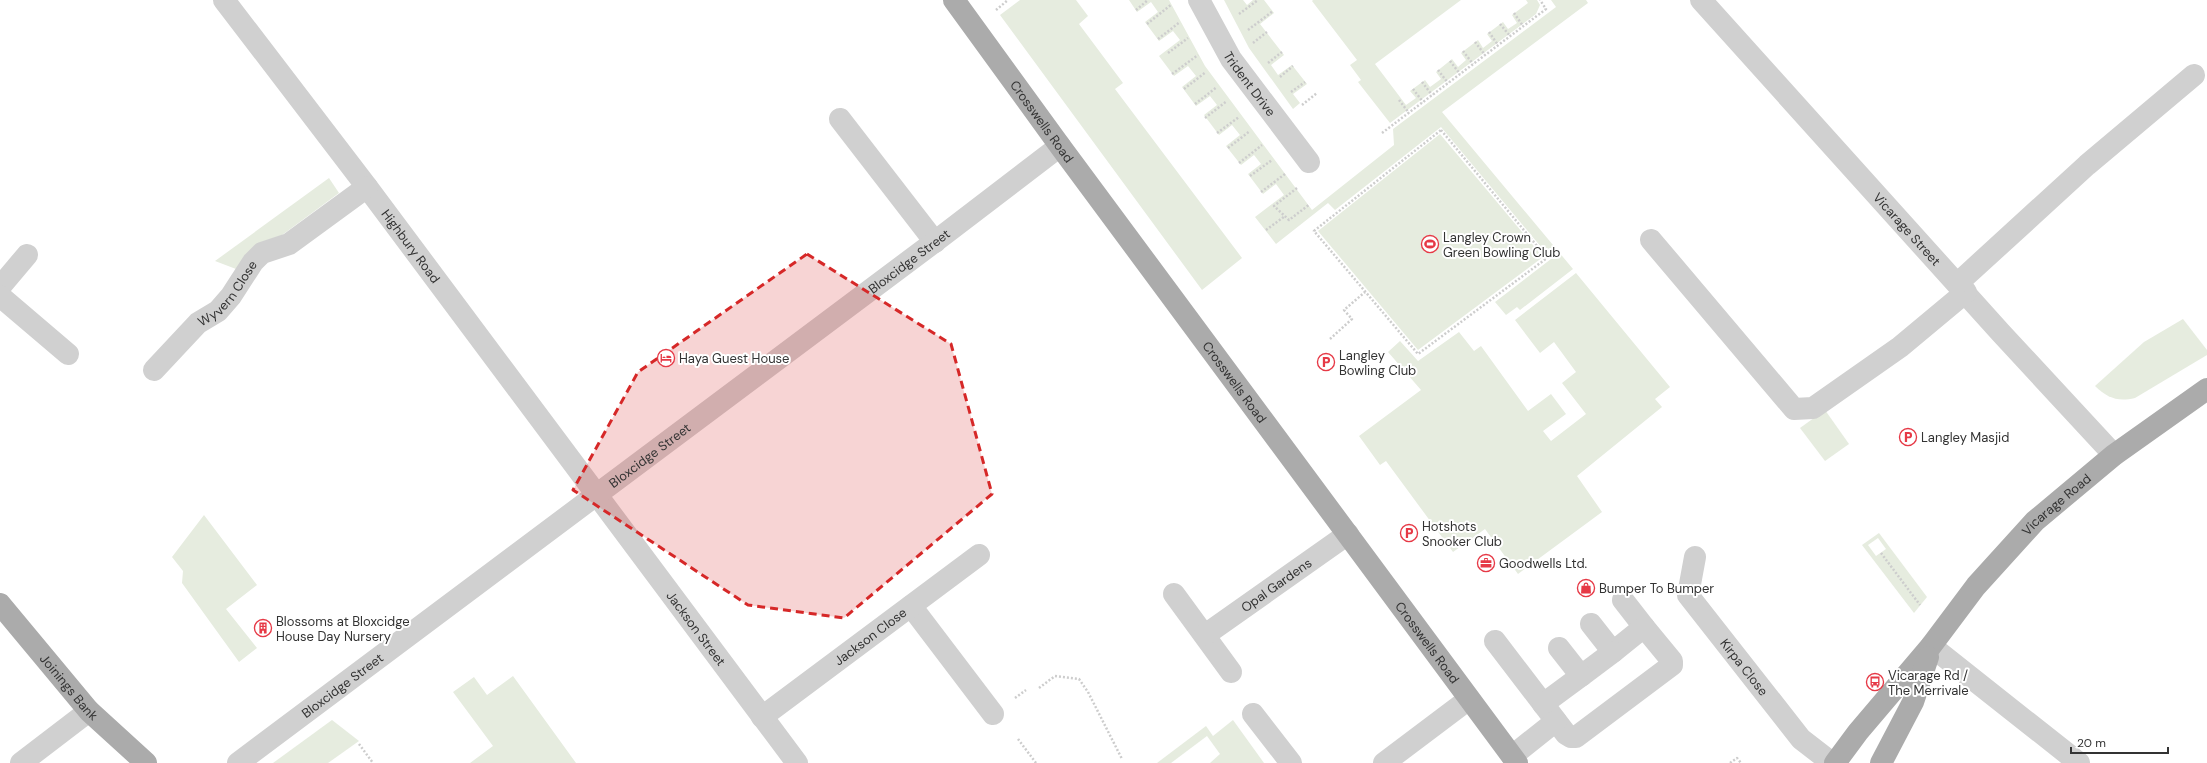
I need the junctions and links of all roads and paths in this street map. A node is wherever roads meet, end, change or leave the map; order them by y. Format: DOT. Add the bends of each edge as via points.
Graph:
graph roads {
  1 [pos="224,0"];
  2 [pos="954,0"];
  3 [pos="1008,0"];
  4 [pos="1148,0"];
  5 [pos="1199,0"];
  6 [pos="1258,0"];
  7 [pos="1540,0"];
  8 [pos="1701,0"];
  9 [pos="1174,3"];
  10 [pos="1136,10"];
  11 [pos="1273,11"];
  12 [pos="1514,13"];
  13 [pos="991,14"];
  14 [pos="1235,17"];
  15 [pos="1183,20"];
  16 [pos="1147,24"];
  17 [pos="1500,24"];
  18 [pos="1524,26"];
  19 [pos="1267,32"];
  20 [pos="1488,32"];
  21 [pos="1244,33"];
  22 [pos="1192,35"];
  23 [pos="1510,36"];
  24 [pos="1158,39"];
  25 [pos="1475,42"];
  26 [pos="1251,45"];
  27 [pos="1498,45"];
  28 [pos="1463,51"];
  29 [pos="1168,53"];
  30 [pos="1201,53"];
  31 [pos="1485,55"];
  32 [pos="1450,61"];
  33 [pos="1473,64"];
  34 [pos="1211,69"];
  35 [pos="1438,70"];
  36 [pos="1172,74"];
  37 [pos="1460,74"];
  38 [pos="2194,75"];
  39 [pos="1422,82"];
  40 [pos="1448,83"];
  41 [pos="1222,84"];
  42 [pos="1184,89"];
  43 [pos="1413,89"];
  44 [pos="1317,93"];
  45 [pos="1432,95"];
  46 [pos="1231,98"];
  47 [pos="1400,100"];
  48 [pos="1423,102"];
  49 [pos="1195,104"];
  50 [pos="1296,110"];
  51 [pos="1243,113"];
  52 [pos="1409,113"];
  53 [pos="1205,118"];
  54 [pos="840,119"];
  55 [pos="1254,128"];
  56 [pos="1217,133"];
  57 [pos="1382,133"];
  58 [pos="1265,143"];
  59 [pos="1060,146"];
  60 [pos="1228,148"];
  61 [pos="1276,157"];
  62 [pos="1309,162"];
  63 [pos="1239,163"];
  64 [pos="1287,172"];
  65 [pos="1250,176"];
  66 [pos="367,186"];
  67 [pos="1298,187"];
  68 [pos="1261,192"];
  69 [pos="1310,204"];
  70 [pos="1285,216"];
  71 [pos="1266,230"];
  72 [pos="1651,240"];
  73 [pos="935,242"];
  74 [pos="27,255"];
  75 [pos="0,287"];
  76 [pos="1962,288"];
  77 [pos="1365,292"];
  78 [pos="0,296"];
  79 [pos="1330,339"];
  80 [pos="68,354"];
  81 [pos="154,370"];
  82 [pos="2207,389"];
  83 [pos="2114,455"];
  84 [pos="595,495"];
  85 [pos="1348,534"];
  86 [pos="1881,553"];
  87 [pos="979,555"];
  88 [pos="1695,557"];
  89 [pos="1174,594"];
  90 [pos="1623,600"];
  91 [pos="0,604"];
  92 [pos="1920,605"];
  93 [pos="911,606"];
  94 [pos="1591,624"];
  95 [pos="1644,628"];
  96 [pos="1204,636"];
  97 [pos="1495,641"];
  98 [pos="1931,646"];
  99 [pos="1559,648"];
  100 [pos="1612,652"];
  101 [pos="1231,672"];
  102 [pos="1581,676"];
  103 [pos="1040,688"];
  104 [pos="1469,699"];
  105 [pos="89,711"];
  106 [pos="1550,712"];
  107 [pos="993,714"];
  108 [pos="1253,714"];
  109 [pos="762,717"];
  110 [pos="1018,739"];
  111 [pos="359,744"];
  112 [pos="1122,759"];
  113 [pos="1514,761"];
  114 [pos="21,763"];
  115 [pos="146,763"];
  116 [pos="238,763"];
  117 [pos="373,763"];
  118 [pos="797,763"];
  119 [pos="1036,763"];
  120 [pos="1291,763"];
  121 [pos="1384,763"];
  122 [pos="1730,763"];
  123 [pos="1742,763"];
  124 [pos="1833,763"];
  125 [pos="1881,763"];
  126 [pos="2079,763"];
  1 -- 66 [label="street, Highbury Road"];
  2 -- 59 [label="main road, Crosswells Road"];
  3 -- 13 [label="path"];
  4 -- 10 [label="path"];
  5 -- 62 [label="street, Trident Drive" via="1231,59"];
  6 -- 14 [label="path"];
  7 -- 18 [label="path" via="1546,8"];
  8 -- 76 [label="street, Vicarage Street"];
  9 -- 16 [label="path"];
  11 -- 21 [label="path"];
  12 -- 18 [label="path"];
  15 -- 24 [label="path"];
  17 -- 23 [label="path"];
  18 -- 23 [label="path"];
  19 -- 26 [label="path"];
  20 -- 27 [label="path"];
  22 -- 29 [label="path"];
  23 -- 27 [label="path"];
  25 -- 31 [label="path"];
  27 -- 31 [label="path"];
  28 -- 33 [label="path"];
  30 -- 36 [label="path"];
  31 -- 33 [label="path"];
  32 -- 37 [label="path"];
  33 -- 37 [label="path"];
  34 -- 42 [label="path"];
  35 -- 40 [label="path"];
  37 -- 40 [label="path"];
  38 -- 76 [label="street" via="2087,165"];
  39 -- 45 [label="path"];
  40 -- 45 [label="path"];
  41 -- 49 [label="path"];
  43 -- 48 [label="path"];
  44 -- 50 [label="path"];
  45 -- 48 [label="path"];
  46 -- 53 [label="path"];
  47 -- 52 [label="path"];
  48 -- 52 [label="path"];
  51 -- 56 [label="path"];
  52 -- 57 [label="path"];
  54 -- 73 [label="street"];
  55 -- 60 [label="path"];
  58 -- 63 [label="path"];
  59 -- 73 [label="street, Bloxcidge Street"];
  59 -- 85 [label="main road, Crosswells Road"];
  61 -- 65 [label="path"];
  64 -- 68 [label="path"];
  66 -- 81 [label="street, Wyvern Close" via="289,244 262,253 218,311 198,323"];
  66 -- 84 [label="street, Highbury Road"];
  67 -- 70 [label="path" via="1274,206"];
  69 -- 70 [label="path" via="1289,220"];
  70 -- 71 [label="path"];
  72 -- 76 [label="street" via="1794,409 1813,408 1900,347"];
  73 -- 84 [label="street, Bloxcidge Street"];
  74 -- 75 [label="street"];
  76 -- 83 [label="street, Vicarage Street"];
  77 -- 77 [label="path" via="1418,354 1547,258 1440,130 1314,231"];
  77 -- 79 [label="path" via="1344,310 1352,319"];
  78 -- 80 [label="street"];
  82 -- 83 [label="main road, Vicarage Road"];
  83 -- 98 [label="main road, Vicarage Road" via="2035,521 1976,586"];
  84 -- 109 [label="street, Jackson Street"];
  84 -- 116 [label="street, Bloxcidge Street"];
  85 -- 96 [label="street, Opal Gardens"];
  85 -- 104 [label="main road, Crosswells Road"];
  86 -- 92 [label="path"];
  87 -- 93 [label="street, Jackson Close"];
  88 -- 124 [label="street, Kirpa Close" via="1688,595 1801,739"];
  89 -- 96 [label="street"];
  90 -- 95 [label="street"];
  91 -- 105 [label="main road, Joinings Bank"];
  93 -- 107 [label="street"];
  93 -- 109 [label="street, Jackson Close"];
  94 -- 100 [label="street"];
  95 -- 100 [label="street"];
  95 -- 106 [label="street" via="1672,661 1671,667 1576,737 1571,738 1566,734"];
  96 -- 101 [label="street"];
  97 -- 106 [label="street"];
  98 -- 124 [label="main road, Vicarage Road"];
  98 -- 125 [label="main road, Vicarage Road" via="1913,702"];
  98 -- 126 [label="street"];
  99 -- 102 [label="street"];
  100 -- 102 [label="street"];
  102 -- 106 [label="street"];
  103 -- 112 [label="path" via="1055,676 1079,678"];
  104 -- 113 [label="main road, Crosswells Road"];
  104 -- 121 [label="street"];
  105 -- 114 [label="street"];
  105 -- 115 [label="main road, Joinings Bank"];
  106 -- 113 [label="street"];
  108 -- 120 [label="street"];
  109 -- 118 [label="street, Jackson Street"];
  110 -- 119 [label="path"];
  111 -- 117 [label="path"];
  122 -- 123 [label="path" via="1737,758"];
}
